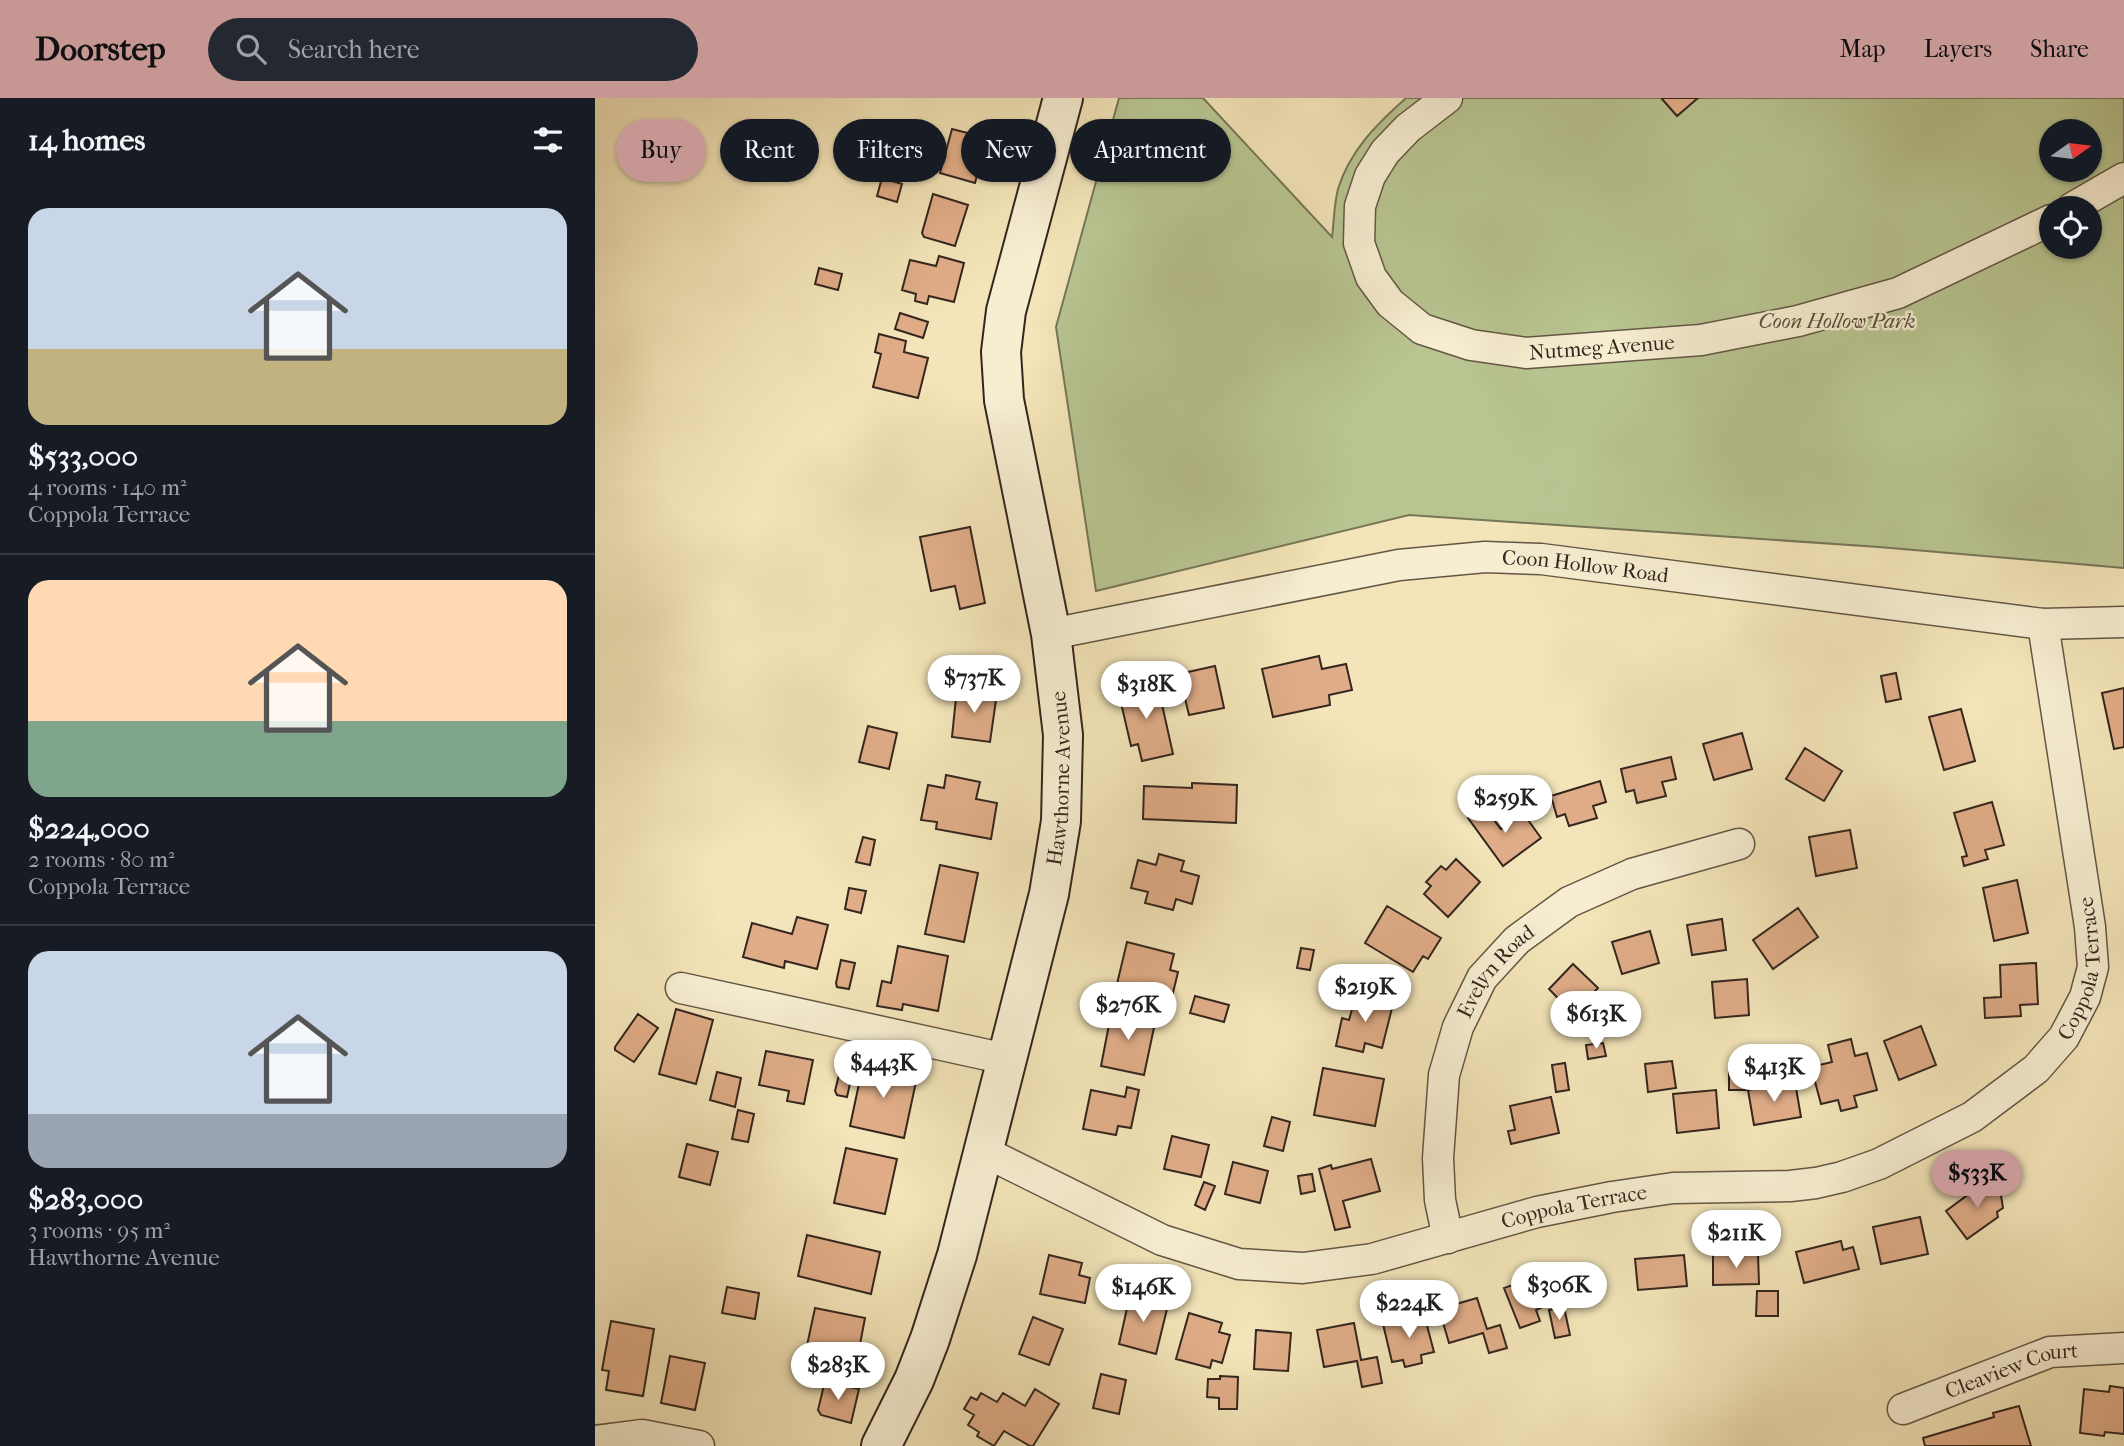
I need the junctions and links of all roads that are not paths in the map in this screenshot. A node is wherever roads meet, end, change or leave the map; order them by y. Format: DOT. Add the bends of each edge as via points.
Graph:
graph roads {
  1 [pos="1063,98"];
  2 [pos="1447,98"];
  3 [pos="2124,178"];
  4 [pos="2093,196"];
  5 [pos="2039,226"];
  6 [pos="2124,622"];
  7 [pos="2043,624"];
  8 [pos="1051,634"];
  9 [pos="1739,844"];
  10 [pos="681,988"];
  11 [pos="1006,1059"];
  12 [pos="985,1152"];
  13 [pos="1448,1238"];
  14 [pos="2124,1348"];
  15 [pos="1903,1409"];
  16 [pos="595,1441"];
  17 [pos="699,1446"];
  18 [pos="881,1446"];
  1 -- 8 [label="street, Hawthorne Avenue" via="1006,311 1002,352 1004,400"];
  2 -- 5 [label="street, Nutmeg Avenue" via="1408,128 1370,176 1360,206 1359,243 1371,277 1390,303 1422,329 1471,345 1526,353 1701,340 1798,321 1898,293"];
  3 -- 4 [label="street"];
  6 -- 7 [label="street, Coon Hollow Road"];
  7 -- 8 [label="street, Coon Hollow Road" via="1541,559 1485,557 1399,565"];
  7 -- 13 [label="street, Coppola Terrace" via="2093,967 2085,997 2064,1037 2036,1069 1972,1117 1879,1164 1842,1177 1790,1186 1673,1188 1612,1197 1537,1212"];
  8 -- 11 [label="street, Hawthorne Avenue" via="1063,735 1061,821 1049,894"];
  9 -- 13 [label="street, Evelyn Road" via="1632,874 1569,902 1517,940 1482,978 1458,1027 1444,1075 1438,1158"];
  10 -- 11 [label="street"];
  11 -- 12 [label="street, Hawthorne Avenue"];
  12 -- 13 [label="street, Coppola Terrace" via="1162,1240 1239,1264 1332,1265"];
  12 -- 18 [label="street, Hawthorne Avenue" via="930,1339"];
  14 -- 15 [label="street, Cleaview Court" via="2050,1352"];
  16 -- 17 [label="street" via="642,1435"];
}
